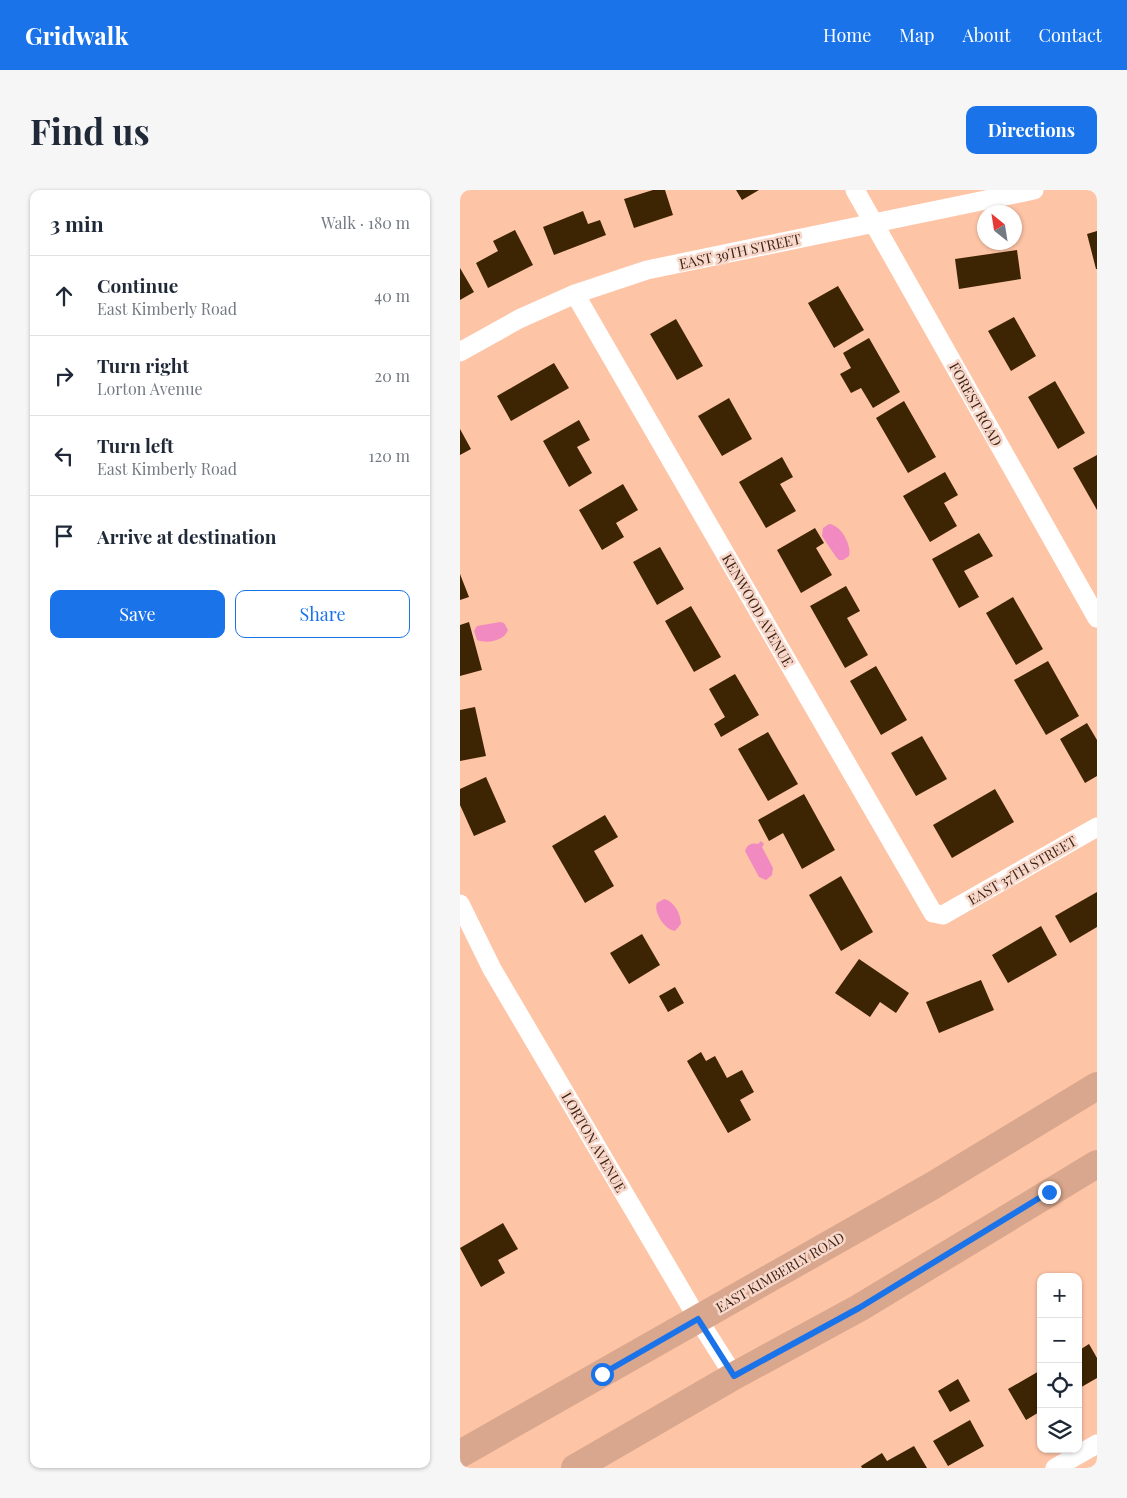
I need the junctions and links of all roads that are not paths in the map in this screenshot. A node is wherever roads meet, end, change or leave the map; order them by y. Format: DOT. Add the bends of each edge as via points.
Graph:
graph roads {
  1 [pos="855,190"];
  2 [pos="1034,190"];
  3 [pos="874,223"];
  4 [pos="576,294"];
  5 [pos="460,352"];
  6 [pos="1097,618"];
  7 [pos="1097,827"];
  8 [pos="460,904"];
  9 [pos="947,912"];
  10 [pos="1097,1086"];
  11 [pos="1097,1164"];
  12 [pos="698,1319"];
  13 [pos="734,1376"];
  14 [pos="1097,1444"];
  15 [pos="460,1454"];
  16 [pos="575,1468"];
  17 [pos="1055,1468"];
  1 -- 3 [label="street, FOREST ROAD"];
  2 -- 3 [label="street, EAST 39TH STREET"];
  3 -- 4 [label="street, EAST 39TH STREET" via="647,270"];
  3 -- 6 [label="street, FOREST ROAD"];
  4 -- 5 [label="street, EAST 39TH STREET" via="519,319"];
  4 -- 9 [label="street, KENWOOD AVENUE" via="933,913 943,915"];
  7 -- 9 [label="street, EAST 37TH STREET"];
  8 -- 12 [label="street, LORTON AVENUE" via="492,969"];
  10 -- 12 [label="main road, EAST KIMBERLY ROAD" via="932,1186"];
  11 -- 13 [label="main road" via="859,1308"];
  12 -- 13 [label="street, LORTON AVENUE"];
  12 -- 15 [label="main road, EAST KIMBERLY ROAD"];
  13 -- 16 [label="main road"];
  14 -- 17 [label="street"];
}
